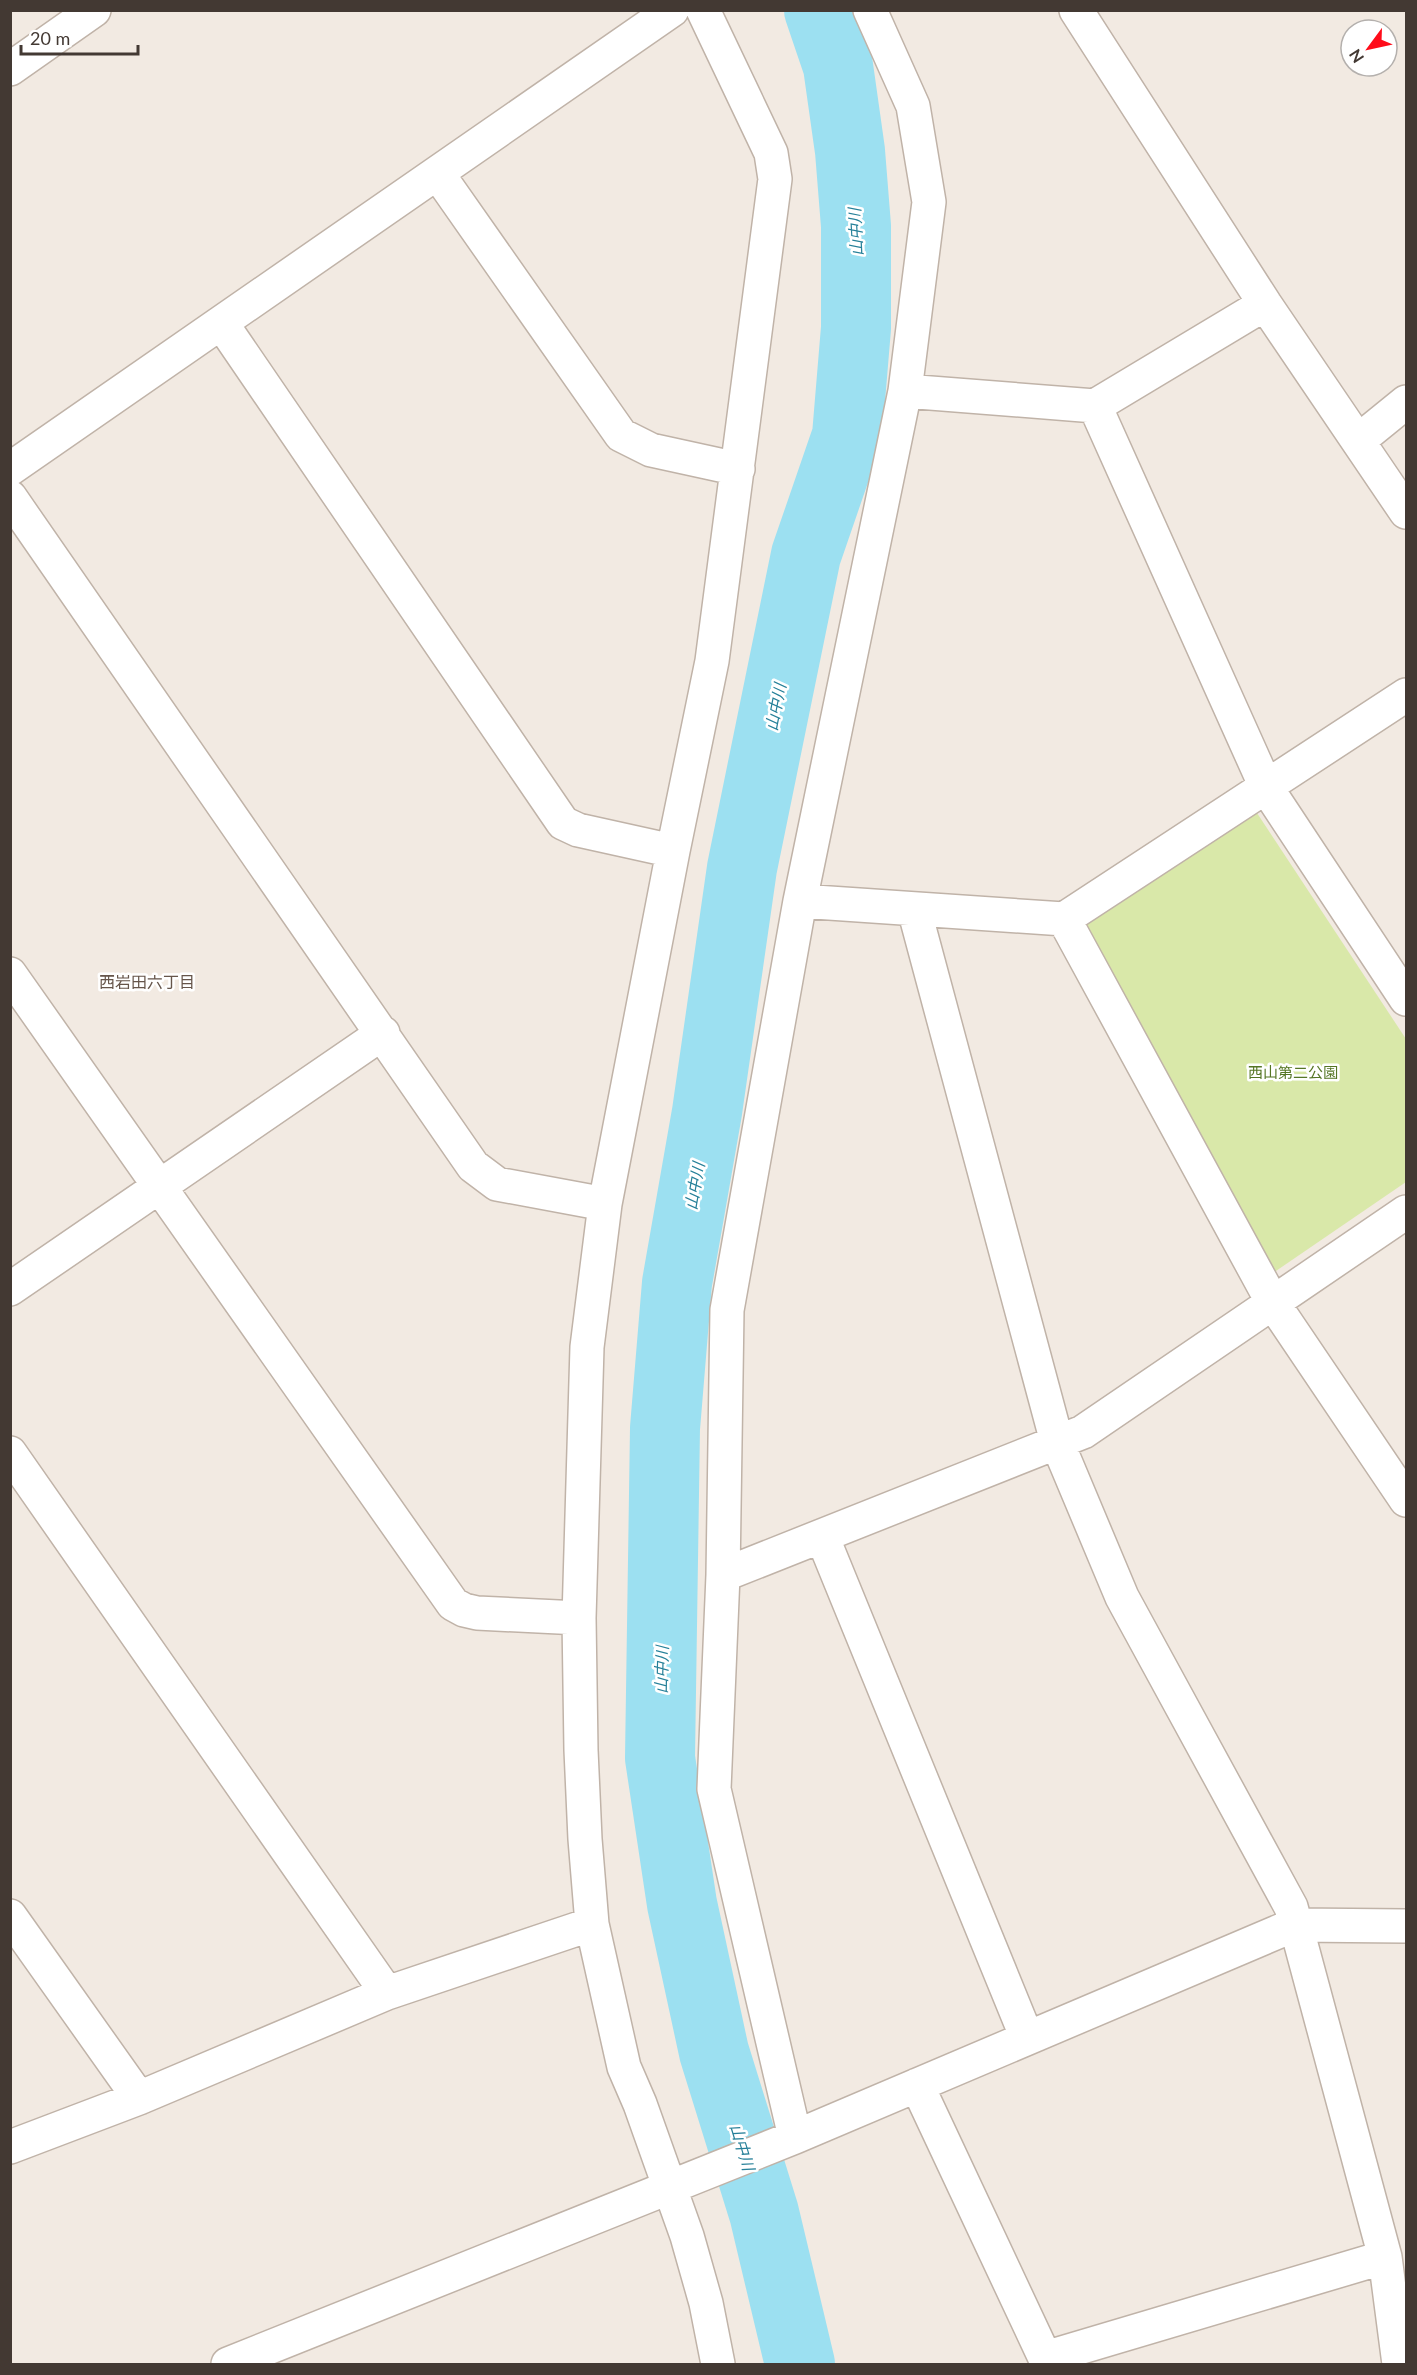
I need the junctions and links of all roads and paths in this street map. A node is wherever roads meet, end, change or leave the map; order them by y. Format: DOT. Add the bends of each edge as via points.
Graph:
graph roads {
  1 [pos="94,10"];
  2 [pos="672,10"];
  3 [pos="703,10"];
  4 [pos="870,10"];
  5 [pos="1076,10"];
  6 [pos="10,69"];
  7 [pos="438,174"];
  8 [pos="1266,304"];
  9 [pos="222,324"];
  10 [pos="905,391"];
  11 [pos="1407,402"];
  12 [pos="1095,406"];
  13 [pos="1359,441"];
  14 [pos="10,469"];
  15 [pos="738,469"];
  16 [pos="10,497"];
  17 [pos="1407,512"];
  18 [pos="1407,695"];
  19 [pos="1266,787"];
  20 [pos="673,851"];
  21 [pos="800,901"];
  22 [pos="915,909"];
  23 [pos="1064,919"];
  24 [pos="10,974"];
  25 [pos="1407,999"];
  26 [pos="383,1033"];
  27 [pos="158,1186"];
  28 [pos="605,1204"];
  29 [pos="1407,1212"];
  30 [pos="10,1288"];
  31 [pos="1273,1303"];
  32 [pos="1057,1442"];
  33 [pos="10,1453"];
  34 [pos="1407,1500"];
  35 [pos="822,1536"];
  36 [pos="723,1575"];
  37 [pos="579,1618"];
  38 [pos="10,1916"];
  39 [pos="592,1924"];
  40 [pos="1294,1925"];
  41 [pos="1407,1926"];
  42 [pos="387,1993"];
  43 [pos="1028,2038"];
  44 [pos="917,2085"];
  45 [pos="139,2098"];
  46 [pos="789,2140"];
  47 [pos="10,2147"];
  48 [pos="675,2184"];
  49 [pos="1386,2257"];
  50 [pos="228,2364"];
  51 [pos="718,2364"];
  52 [pos="1399,2364"];
  1 -- 6 [label="street"];
  2 -- 7 [label="street"];
  3 -- 15 [label="street" via="771,153 775,179"];
  4 -- 10 [label="street" via="913,106 929,202"];
  5 -- 8 [label="street"];
  7 -- 9 [label="street"];
  7 -- 15 [label="street" via="621,435 651,450"];
  8 -- 12 [label="street"];
  8 -- 13 [label="street"];
  9 -- 14 [label="street"];
  9 -- 20 [label="street" via="563,823 578,830"];
  10 -- 12 [label="street"];
  10 -- 21 [label="street"];
  11 -- 13 [label="street"];
  12 -- 19 [label="street"];
  13 -- 17 [label="street"];
  15 -- 20 [label="street" via="712,661"];
  16 -- 26 [label="street"];
  18 -- 19 [label="street"];
  19 -- 23 [label="street"];
  19 -- 25 [label="street"];
  20 -- 28 [label="street"];
  21 -- 22 [label="street"];
  21 -- 36 [label="street" via="727,1310"];
  22 -- 23 [label="street"];
  22 -- 32 [label="street"];
  23 -- 31 [label="street"];
  24 -- 27 [label="street"];
  26 -- 27 [label="street"];
  26 -- 28 [label="street" via="473,1166 484,1176 497,1185"];
  27 -- 30 [label="street"];
  27 -- 37 [label="street" via="453,1604 477,1613"];
  28 -- 37 [label="street" via="587,1347"];
  29 -- 31 [label="street"];
  31 -- 32 [label="street" via="1083,1432"];
  31 -- 34 [label="street"];
  32 -- 35 [label="street"];
  32 -- 40 [label="street" via="1122,1597 1291,1907"];
  33 -- 42 [label="street"];
  35 -- 36 [label="street"];
  35 -- 43 [label="street"];
  36 -- 46 [label="street" via="714,1790"];
  37 -- 39 [label="street" via="581,1761"];
  38 -- 45 [label="street"];
  39 -- 42 [label="street"];
  39 -- 48 [label="street" via="624,2067"];
  40 -- 41 [label="street"];
  40 -- 43 [label="street"];
  40 -- 49 [label="street"];
  42 -- 45 [label="street"];
  43 -- 44 [label="street"];
  44 -- 46 [label="street"];
  44 -- 49 [label="street" via="1045,2358"];
  45 -- 47 [label="street"];
  46 -- 48 [label="street"];
  48 -- 50 [label="street"];
  48 -- 51 [label="street"];
  49 -- 52 [label="street"];
}
